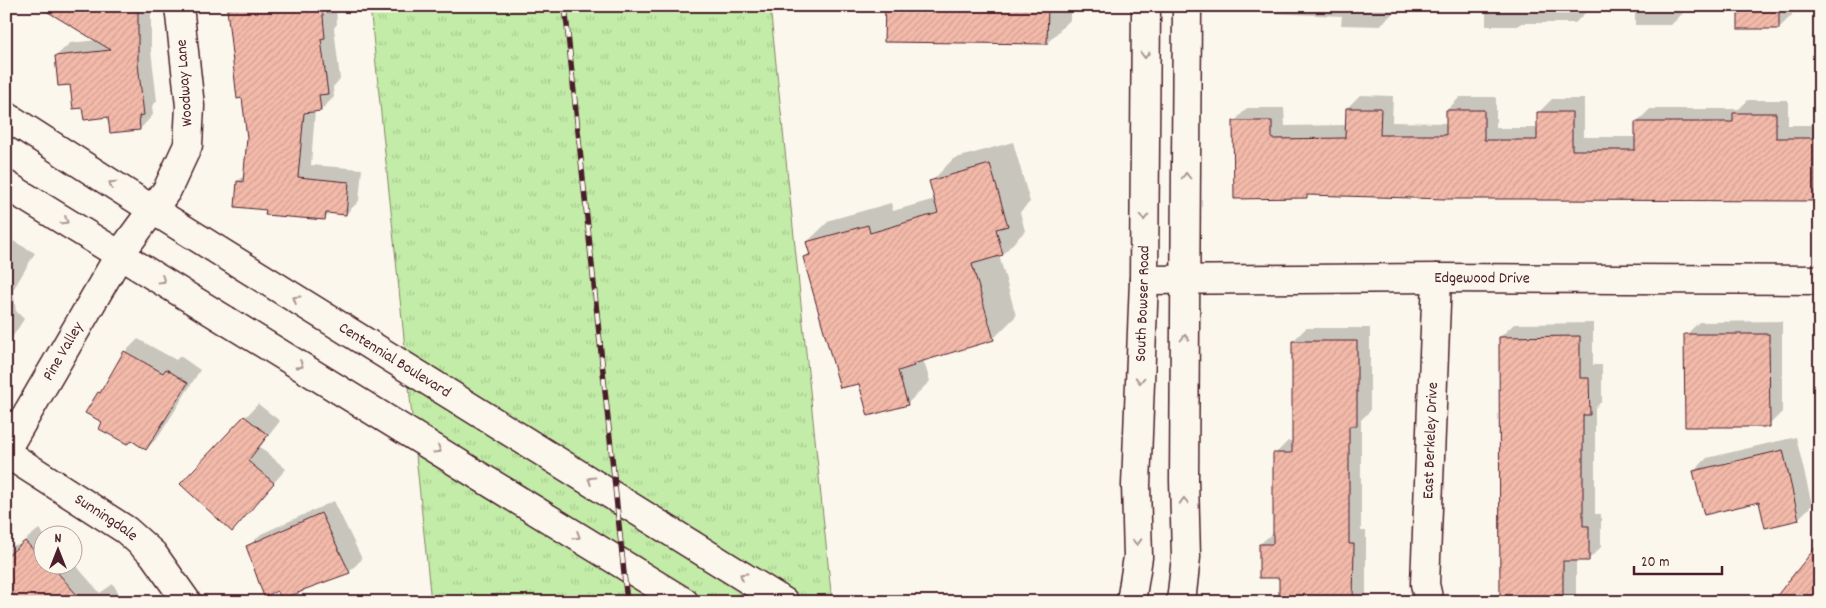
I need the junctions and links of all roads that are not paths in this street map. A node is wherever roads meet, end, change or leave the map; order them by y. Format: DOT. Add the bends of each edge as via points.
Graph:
graph roads {
  1 [pos="179,6"];
  2 [pos="1146,6"];
  3 [pos="1187,6"];
  4 [pos="6,116"];
  5 [pos="6,185"];
  6 [pos="154,210"];
  7 [pos="120,254"];
  8 [pos="1437,278"];
  9 [pos="1144,280"];
  10 [pos="1185,280"];
  11 [pos="1820,280"];
  12 [pos="6,452"];
  13 [pos="187,602"];
  14 [pos="684,602"];
  15 [pos="784,602"];
  16 [pos="1132,602"];
  17 [pos="1181,602"];
  18 [pos="1429,602"];
  1 -- 6 [label="street, Woodway Lane" via="190,106 188,145"];
  2 -- 9 [label="street, South Bowser Road, one-way"];
  10 -- 3 [label="street, one-way"];
  6 -- 4 [label="street, Centennial Boulevard, one-way"];
  5 -- 7 [label="street, one-way"];
  6 -- 7 [label="street, Woodway Lane"];
  15 -- 6 [label="street, Centennial Boulevard, one-way"];
  7 -- 12 [label="street, Pine Valley"];
  7 -- 14 [label="street, one-way"];
  8 -- 10 [label="street, Edgewood Drive"];
  8 -- 11 [label="street, Edgewood Drive"];
  8 -- 18 [label="street, East Berkeley Drive" via="1425,584"];
  9 -- 10 [label="street, Edgewood Drive"];
  9 -- 16 [label="street, South Bowser Road, one-way" via="1136,485 1138,557"];
  17 -- 10 [label="street, one-way" via="1186,557"];
  12 -- 13 [label="street, Sunningdale" via="126,530 154,554"];
}
